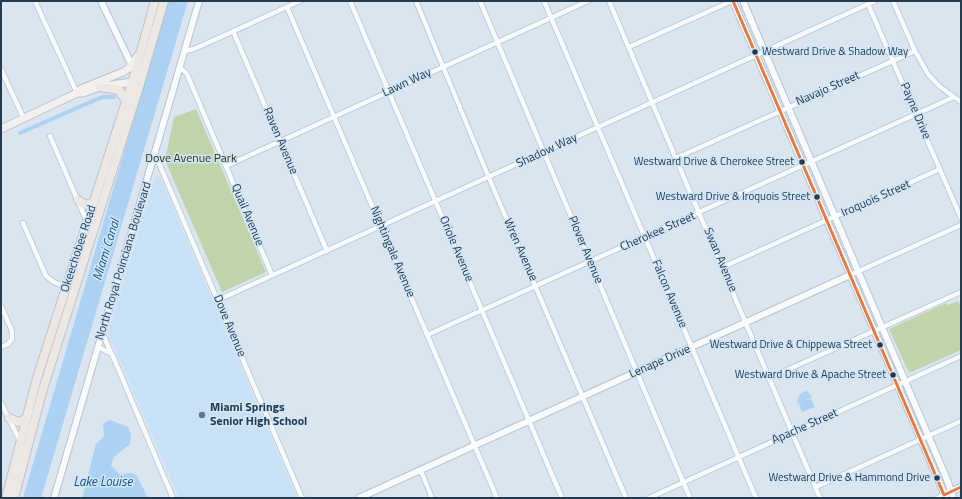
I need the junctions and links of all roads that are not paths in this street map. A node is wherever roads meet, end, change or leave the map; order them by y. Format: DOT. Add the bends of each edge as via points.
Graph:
graph roads {
  1 [pos="35,1"];
  2 [pos="101,1"];
  3 [pos="155,1"];
  4 [pos="164,1"];
  5 [pos="199,1"];
  6 [pos="300,1"];
  7 [pos="350,1"];
  8 [pos="416,1"];
  9 [pos="480,1"];
  10 [pos="544,1"];
  11 [pos="588,1"];
  12 [pos="609,1"];
  13 [pos="733,1"];
  14 [pos="743,1"];
  15 [pos="875,1"];
  16 [pos="893,1"];
  17 [pos="868,4"];
  18 [pos="287,7"];
  19 [pos="551,18"];
  20 [pos="233,31"];
  21 [pos="498,42"];
  22 [pos="629,47"];
  23 [pos="185,50"];
  24 [pos="915,51"];
  25 [pos="765,52"];
  26 [pos="756,56"];
  27 [pos="894,60"];
  28 [pos="444,66"];
  29 [pos="180,67"];
  30 [pos="1,69"];
  31 [pos="136,78"];
  32 [pos="100,87"];
  33 [pos="389,91"];
  34 [pos="77,93"];
  35 [pos="954,97"];
  36 [pos="126,101"];
  37 [pos="652,102"];
  38 [pos="961,102"];
  39 [pos="788,107"];
  40 [pos="780,111"];
  41 [pos="916,114"];
  42 [pos="334,117"];
  43 [pos="24,119"];
  44 [pos="598,127"];
  45 [pos="1,129"];
  46 [pos="50,136"];
  47 [pos="280,140"];
  48 [pos="544,152"];
  49 [pos="156,154"];
  50 [pos="676,158"];
  51 [pos="812,162"];
  52 [pos="226,166"];
  53 [pos="803,166"];
  54 [pos="940,169"];
  55 [pos="489,178"];
  56 [pos="78,200"];
  57 [pos="436,201"];
  58 [pos="94,202"];
  59 [pos="699,213"];
  60 [pos="835,217"];
  61 [pos="961,218"];
  62 [pos="827,220"];
  63 [pos="23,223"];
  64 [pos="87,223"];
  65 [pos="961,225"];
  66 [pos="381,226"];
  67 [pos="645,238"];
  68 [pos="90,240"];
  69 [pos="326,251"];
  70 [pos="590,262"];
  71 [pos="723,267"];
  72 [pos="858,271"];
  73 [pos="272,275"];
  74 [pos="850,275"];
  75 [pos="66,287"];
  76 [pos="536,287"];
  77 [pos="961,292"];
  78 [pos="218,300"];
  79 [pos="1,306"];
  80 [pos="69,306"];
  81 [pos="482,311"];
  82 [pos="746,322"];
  83 [pos="882,326"];
  84 [pos="873,330"];
  85 [pos="102,332"];
  86 [pos="427,335"];
  87 [pos="98,346"];
  88 [pos="1,347"];
  89 [pos="692,347"];
  90 [pos="112,354"];
  91 [pos="961,356"];
  92 [pos="637,372"];
  93 [pos="37,378"];
  94 [pos="769,378"];
  95 [pos="905,381"];
  96 [pos="897,384"];
  97 [pos="43,389"];
  98 [pos="583,396"];
  99 [pos="1,403"];
  100 [pos="9,418"];
  101 [pos="26,419"];
  102 [pos="529,421"];
  103 [pos="961,421"];
  104 [pos="792,434"];
  105 [pos="928,436"];
  106 [pos="920,440"];
  107 [pos="20,443"];
  108 [pos="474,446"];
  109 [pos="738,457"];
  110 [pos="24,461"];
  111 [pos="420,471"];
  112 [pos="683,483"];
  113 [pos="816,487"];
  114 [pos="961,487"];
  115 [pos="952,495"];
  116 [pos="366,496"];
  117 [pos="945,496"];
  118 [pos="6,498"];
  119 [pos="14,498"];
  120 [pos="54,498"];
  121 [pos="173,498"];
  122 [pos="302,498"];
  123 [pos="359,498"];
  124 [pos="432,498"];
  125 [pos="497,498"];
  126 [pos="562,498"];
  127 [pos="626,498"];
  128 [pos="649,498"];
  129 [pos="690,498"];
  130 [pos="756,498"];
  131 [pos="820,498"];
  132 [pos="937,498"];
  1 -- 34 [label="street"];
  2 -- 31 [label="street"];
  3 -- 31 [label="highway, Okeechobee Road"];
  4 -- 31 [label="highway, Okeechobee Road"];
  5 -- 23 [label="street, North Royal Poinciana Boulevard"];
  6 -- 18 [label="street"];
  7 -- 33 [label="street, Oriole Avenue"];
  8 -- 28 [label="street, Wren Avenue"];
  9 -- 21 [label="street, Plover Avenue"];
  10 -- 19 [label="street, Falcon Avenue"];
  11 -- 19 [label="street, Lawn Way"];
  12 -- 22 [label="street, Swan Avenue"];
  13 -- 22 [label="street"];
  13 -- 26 [label="street"];
  14 -- 25 [label="street"];
  15 -- 17 [label="street, Shadow Way"];
  16 -- 24 [label="street"];
  17 -- 25 [label="street, Shadow Way"];
  17 -- 27 [label="street, Payne Drive"];
  18 -- 20 [label="street"];
  18 -- 42 [label="street, Nightingale Avenue"];
  19 -- 21 [label="street, Lawn Way"];
  19 -- 44 [label="street, Falcon Avenue"];
  20 -- 23 [label="street" via="194,49"];
  20 -- 47 [label="street, Raven Avenue"];
  21 -- 28 [label="street, Lawn Way"];
  21 -- 48 [label="street, Plover Avenue"];
  22 -- 37 [label="street, Swan Avenue"];
  23 -- 29 [label="street, North Royal Poinciana Boulevard"];
  24 -- 27 [label="street, Navajo Street"];
  24 -- 35 [label="street" via="928,74"];
  25 -- 26 [label="street, Shadow Way"];
  25 -- 39 [label="street"];
  26 -- 37 [label="street, Shadow Way"];
  26 -- 40 [label="street"];
  27 -- 39 [label="street, Navajo Street"];
  27 -- 41 [label="street, Payne Drive"];
  28 -- 33 [label="street, Lawn Way"];
  28 -- 55 [label="street, Wren Avenue"];
  29 -- 49 [label="street, North Royal Poinciana Boulevard"];
  29 -- 52 [label="street, Quail Avenue" via="187,74"];
  30 -- 43 [label="street"];
  31 -- 32 [label="main road"];
  31 -- 34 [label="main road" via="123,72"];
  31 -- 36 [label="highway, Okeechobee Road"];
  31 -- 68 [label="highway, Okeechobee Road"];
  32 -- 34 [label="main road"];
  32 -- 36 [label="highway" via="119,90"];
  33 -- 42 [label="street, Lawn Way"];
  33 -- 57 [label="street, Oriole Avenue"];
  34 -- 43 [label="main road"];
  35 -- 38 [label="street"];
  35 -- 41 [label="street, Cherokee Street"];
  36 -- 58 [label="highway, Okeechobee Road"];
  37 -- 44 [label="street, Shadow Way"];
  37 -- 50 [label="street, Swan Avenue"];
  39 -- 40 [label="street, Navajo Street"];
  39 -- 51 [label="street"];
  40 -- 50 [label="street, Navajo Street"];
  40 -- 53 [label="street"];
  41 -- 51 [label="street, Cherokee Street"];
  41 -- 54 [label="street, Payne Drive"];
  42 -- 47 [label="street, Lawn Way"];
  42 -- 66 [label="street, Nightingale Avenue"];
  43 -- 45 [label="main road"];
  44 -- 48 [label="street, Shadow Way"];
  44 -- 67 [label="street, Falcon Avenue"];
  46 -- 56 [label="street"];
  47 -- 52 [label="street, Lawn Way"];
  47 -- 69 [label="street, Raven Avenue"];
  48 -- 55 [label="street, Shadow Way"];
  48 -- 70 [label="street, Plover Avenue"];
  49 -- 78 [label="street, Dove Avenue"];
  49 -- 85 [label="street, North Royal Poinciana Boulevard"];
  50 -- 59 [label="street, Swan Avenue"];
  51 -- 53 [label="street, Cherokee Street"];
  51 -- 60 [label="street"];
  52 -- 73 [label="street, Quail Avenue"];
  53 -- 59 [label="street, Cherokee Street"];
  53 -- 62 [label="street"];
  54 -- 60 [label="street, Iroquois Street"];
  54 -- 61 [label="street, Payne Drive"];
  55 -- 57 [label="street, Shadow Way"];
  55 -- 76 [label="street, Wren Avenue"];
  56 -- 58 [label="highway" via="85,205"];
  56 -- 64 [label="street"];
  57 -- 66 [label="street, Shadow Way"];
  57 -- 81 [label="street, Oriole Avenue"];
  58 -- 64 [label="highway, Okeechobee Road"];
  59 -- 67 [label="street, Cherokee Street"];
  59 -- 71 [label="street, Swan Avenue"];
  60 -- 62 [label="street, Iroquois Street"];
  60 -- 72 [label="street"];
  62 -- 71 [label="street, Iroquois Street"];
  62 -- 74 [label="street"];
  63 -- 75 [label="street" via="46,276"];
  64 -- 68 [label="highway"];
  64 -- 75 [label="highway, Okeechobee Road"];
  65 -- 72 [label="street, Lenape Drive"];
  66 -- 69 [label="street, Shadow Way"];
  66 -- 86 [label="street, Nightingale Avenue"];
  67 -- 70 [label="street, Cherokee Street"];
  67 -- 89 [label="street, Falcon Avenue"];
  68 -- 80 [label="highway, Okeechobee Road"];
  69 -- 73 [label="street, Shadow Way"];
  70 -- 76 [label="street, Cherokee Street"];
  70 -- 92 [label="street, Plover Avenue"];
  71 -- 82 [label="street, Swan Avenue"];
  72 -- 74 [label="street, Lenape Drive"];
  72 -- 83 [label="street"];
  73 -- 78 [label="street, Shadow Way"];
  74 -- 82 [label="street, Lenape Drive"];
  74 -- 84 [label="street"];
  75 -- 80 [label="highway"];
  75 -- 93 [label="highway, Okeechobee Road"];
  76 -- 81 [label="street, Cherokee Street"];
  76 -- 98 [label="street, Wren Avenue"];
  77 -- 83 [label="street"];
  78 -- 122 [label="street, Dove Avenue"];
  79 -- 88 [label="street" via="12,331 12,339"];
  80 -- 97 [label="highway, Okeechobee Road"];
  81 -- 86 [label="street, Cherokee Street"];
  81 -- 102 [label="street, Oriole Avenue"];
  82 -- 89 [label="street, Lenape Drive"];
  82 -- 94 [label="street, Swan Avenue"];
  83 -- 84 [label="street"];
  83 -- 95 [label="street"];
  84 -- 94 [label="street"];
  84 -- 96 [label="street"];
  85 -- 87 [label="street, North Royal Poinciana Boulevard"];
  85 -- 90 [label="street"];
  86 -- 108 [label="street, Nightingale Avenue"];
  87 -- 90 [label="street"];
  87 -- 120 [label="street, North Royal Poinciana Boulevard"];
  89 -- 92 [label="street, Lenape Drive"];
  89 -- 109 [label="street, Falcon Avenue"];
  90 -- 121 [label="street"];
  91 -- 95 [label="street, Apache Street"];
  92 -- 98 [label="street, Lenape Drive"];
  92 -- 112 [label="street, Plover Avenue"];
  93 -- 97 [label="highway"];
  93 -- 101 [label="highway, Okeechobee Road"];
  94 -- 104 [label="street, Swan Avenue"];
  95 -- 96 [label="street, Apache Street"];
  95 -- 105 [label="street"];
  96 -- 104 [label="street, Apache Street"];
  96 -- 106 [label="street"];
  97 -- 110 [label="highway, Okeechobee Road"];
  98 -- 102 [label="street, Lenape Drive"];
  98 -- 127 [label="street, Wren Avenue"];
  99 -- 100 [label="street"];
  100 -- 101 [label="highway" via="18,422"];
  100 -- 107 [label="street"];
  101 -- 107 [label="highway, Okeechobee Road"];
  102 -- 108 [label="street, Lenape Drive"];
  102 -- 126 [label="street, Oriole Avenue"];
  103 -- 105 [label="street"];
  104 -- 109 [label="street, Apache Street"];
  104 -- 113 [label="street, Swan Avenue"];
  105 -- 106 [label="street"];
  105 -- 115 [label="street"];
  106 -- 113 [label="street"];
  106 -- 117 [label="street"];
  107 -- 110 [label="highway"];
  107 -- 118 [label="highway, Okeechobee Road"];
  108 -- 111 [label="street, Lenape Drive"];
  108 -- 125 [label="street, Nightingale Avenue"];
  109 -- 112 [label="street, Apache Street"];
  109 -- 130 [label="street, Falcon Avenue"];
  110 -- 119 [label="highway, Okeechobee Road"];
  111 -- 116 [label="street, Lenape Drive"];
  111 -- 124 [label="street"];
  112 -- 128 [label="street, Apache Street"];
  112 -- 129 [label="street, Plover Avenue"];
  113 -- 131 [label="street, Swan Avenue"];
  114 -- 115 [label="street"];
  115 -- 117 [label="street"];
  116 -- 123 [label="street, Lenape Drive"];
  117 -- 132 [label="street"];
}
